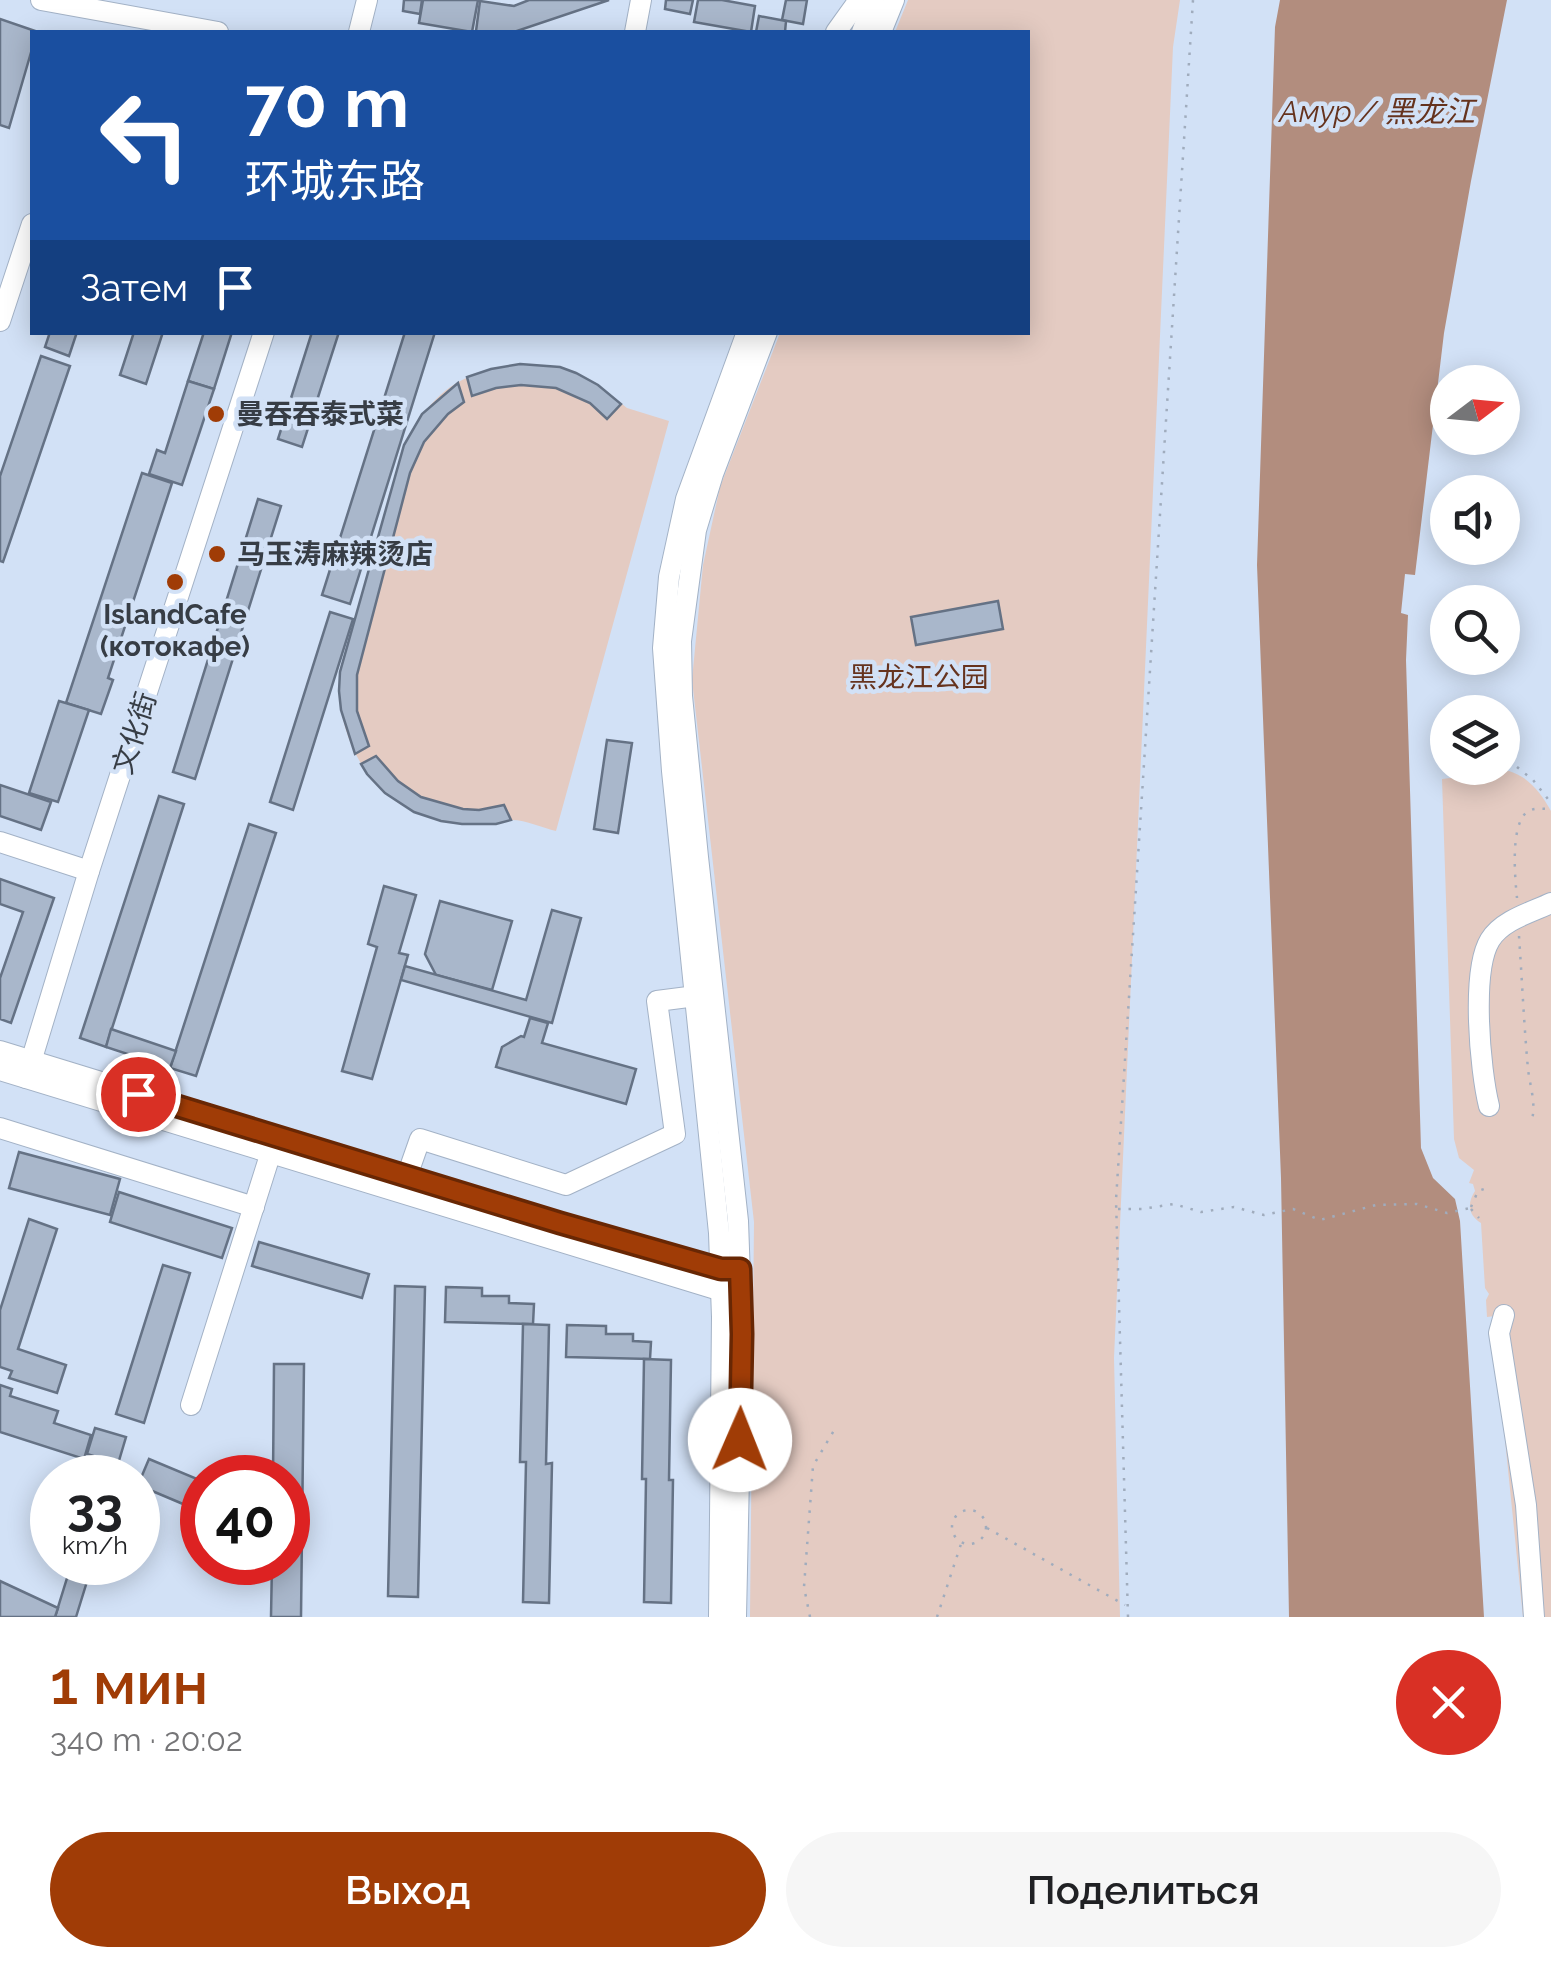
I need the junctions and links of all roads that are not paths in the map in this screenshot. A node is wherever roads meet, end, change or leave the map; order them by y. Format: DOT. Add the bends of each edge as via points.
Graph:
graph roads {
  1 [pos="40,0"];
  2 [pos="367,0"];
  3 [pos="641,0"];
  4 [pos="860,0"];
  5 [pos="874,0"];
  6 [pos="894,0"];
  7 [pos="106,6"];
  8 [pos="98,30"];
  9 [pos="209,30"];
  10 [pos="360,30"];
  11 [pos="635,30"];
  12 [pos="838,30"];
  13 [pos="863,30"];
  14 [pos="883,30"];
  15 [pos="30,230"];
  16 [pos="0,321"];
  17 [pos="263,335"];
  18 [pos="746,335"];
  19 [pos="766,335"];
  20 [pos="0,842"];
  21 [pos="89,872"];
  22 [pos="1551,903"];
  23 [pos="696,996"];
  24 [pos="0,1051"];
  25 [pos="29,1069"];
  26 [pos="0,1070"];
  27 [pos="1489,1106"];
  28 [pos="0,1128"];
  29 [pos="271,1152"];
  30 [pos="406,1176"];
  31 [pos="254,1207"];
  32 [pos="730,1269"];
  33 [pos="731,1292"];
  34 [pos="1504,1315"];
  35 [pos="191,1405"];
  36 [pos="719,1617"];
  37 [pos="736,1617"];
  38 [pos="1534,1617"];
  1 -- 7 [label="street"];
  2 -- 10 [label="street"];
  3 -- 11 [label="street"];
  4 -- 12 [label="street"];
  5 -- 13 [label="street"];
  6 -- 14 [label="street"];
  7 -- 8 [label="street"];
  7 -- 9 [label="street"];
  15 -- 16 [label="street"];
  17 -- 21 [label="street, 文化街"];
  18 -- 23 [label="street" via="686,499 663,648"];
  19 -- 32 [label="street" via="696,530 681,641 738,1221"];
  20 -- 21 [label="street"];
  21 -- 25 [label="street, 文化街"];
  22 -- 27 [label="street" via="1508,923 1490,940 1479,1014"];
  23 -- 30 [label="street" via="657,1001 674,1134 566,1186 420,1139"];
  23 -- 32 [label="street" via="718,1219"];
  24 -- 25 [label="street"];
  25 -- 26 [label="street"];
  25 -- 29 [label="street"];
  25 -- 30 [label="street"];
  28 -- 31 [label="street"];
  29 -- 31 [label="street"];
  29 -- 33 [label="street"];
  30 -- 32 [label="street"];
  31 -- 35 [label="street"];
  32 -- 33 [label="street"];
  33 -- 36 [label="street"];
  33 -- 37 [label="street" via="742,1334"];
  34 -- 38 [label="street" via="1499,1333 1526,1505"];
}
